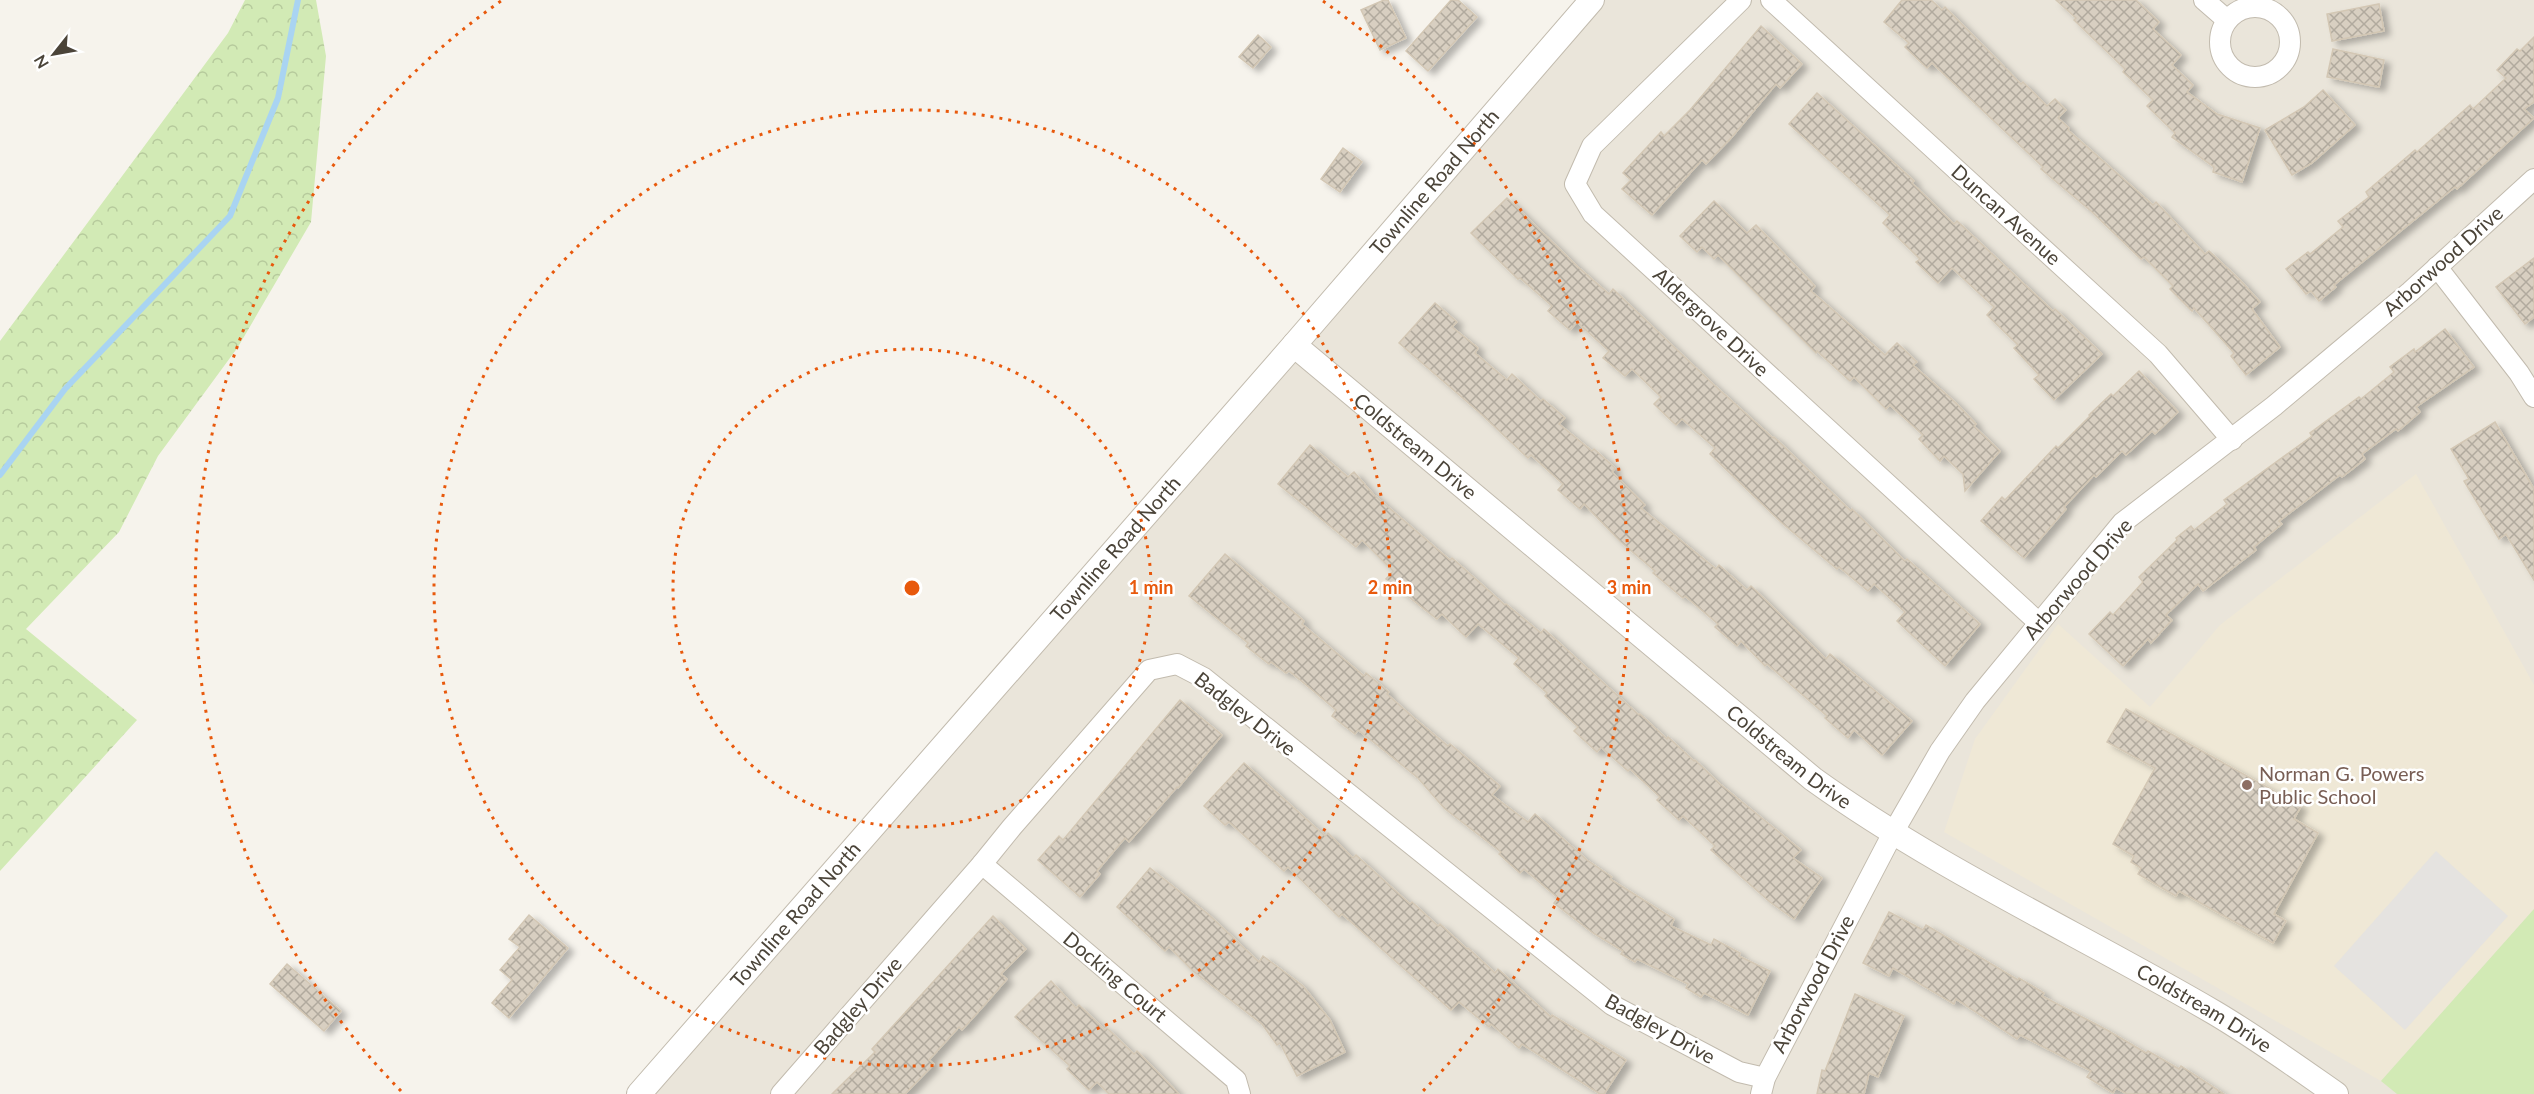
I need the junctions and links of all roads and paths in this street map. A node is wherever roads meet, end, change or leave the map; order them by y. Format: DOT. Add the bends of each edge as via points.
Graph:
graph roads {
  1 [pos="1592,0"];
  2 [pos="1741,0"];
  3 [pos="1771,0"];
  4 [pos="2204,0"];
  5 [pos="2227,20"];
  6 [pos="2534,179"];
  7 [pos="2437,267"];
  8 [pos="1294,345"];
  9 [pos="2534,397"];
  10 [pos="2232,440"];
  11 [pos="2039,623"];
  12 [pos="1894,831"];
  13 [pos="982,864"];
  14 [pos="1763,1086"];
  15 [pos="639,1094"];
  16 [pos="781,1094"];
  17 [pos="1240,1094"];
  18 [pos="2336,1094"];
  1 -- 8 [label="street, Townline Road North"];
  2 -- 11 [label="street, Aldergrove Drive" via="1592,146 1575,184 1593,214"];
  3 -- 10 [label="street, Duncan Avenue" via="2158,354"];
  4 -- 5 [label="street"];
  6 -- 7 [label="street, Arborwood Drive"];
  7 -- 9 [label="street"];
  7 -- 10 [label="street, Arborwood Drive"];
  8 -- 12 [label="street, Coldstream Drive" via="1813,778"];
  8 -- 15 [label="street, Townline Road North"];
  10 -- 11 [label="street, Arborwood Drive" via="2122,523"];
  11 -- 12 [label="street, Arborwood Drive" via="1940,751"];
  12 -- 14 [label="street, Arborwood Drive"];
  12 -- 18 [label="street, Coldstream Drive" via="2214,1013"];
  13 -- 14 [label="street, Badgley Drive" via="1149,670 1177,664 1204,678 1611,1005"];
  13 -- 16 [label="street, Badgley Drive"];
  13 -- 17 [label="street, Docking Court" via="1236,1080"];
}
